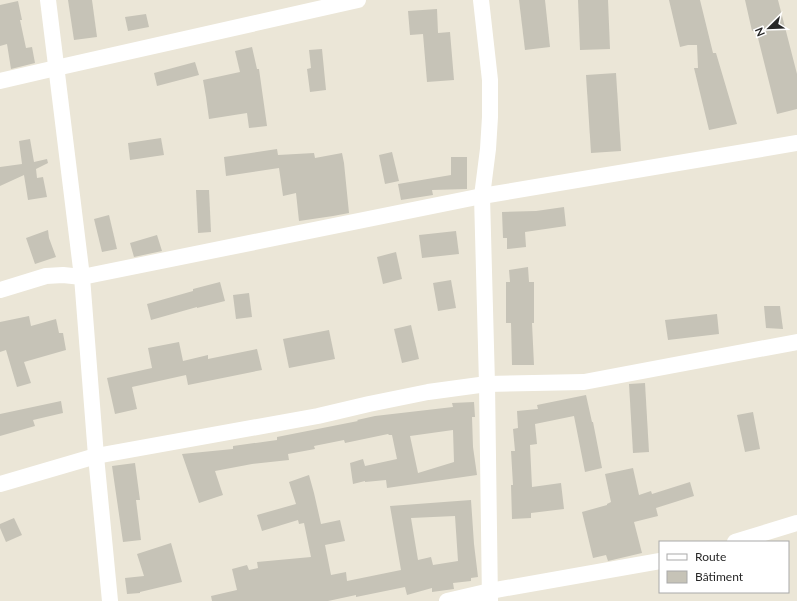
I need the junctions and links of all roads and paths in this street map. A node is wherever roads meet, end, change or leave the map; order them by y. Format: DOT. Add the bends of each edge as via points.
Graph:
graph roads {
  1 [pos="48,0"];
  2 [pos="358,0"];
  3 [pos="481,0"];
  4 [pos="56,68"];
  5 [pos="0,82"];
  6 [pos="797,143"];
  7 [pos="482,196"];
  8 [pos="82,277"];
  9 [pos="0,290"];
  10 [pos="797,342"];
  11 [pos="487,384"];
  12 [pos="96,456"];
  13 [pos="0,484"];
  14 [pos="797,523"];
  15 [pos="738,541"];
  16 [pos="659,561"];
  17 [pos="490,596"];
  18 [pos="110,601"];
  19 [pos="447,601"];
  1 -- 4 [label="street"];
  2 -- 4 [label="street"];
  3 -- 7 [label="street" via="490,80 488,149"];
  4 -- 5 [label="street"];
  4 -- 8 [label="street"];
  6 -- 7 [label="street"];
  7 -- 8 [label="street"];
  7 -- 11 [label="street"];
  8 -- 9 [label="street" via="46,276"];
  8 -- 12 [label="street"];
  10 -- 11 [label="street" via="584,382"];
  11 -- 12 [label="street" via="428,392 318,416"];
  11 -- 17 [label="street"];
  12 -- 13 [label="street"];
  12 -- 18 [label="street"];
  14 -- 15 [label="street"];
  16 -- 17 [label="street"];
  17 -- 19 [label="street"];
}
